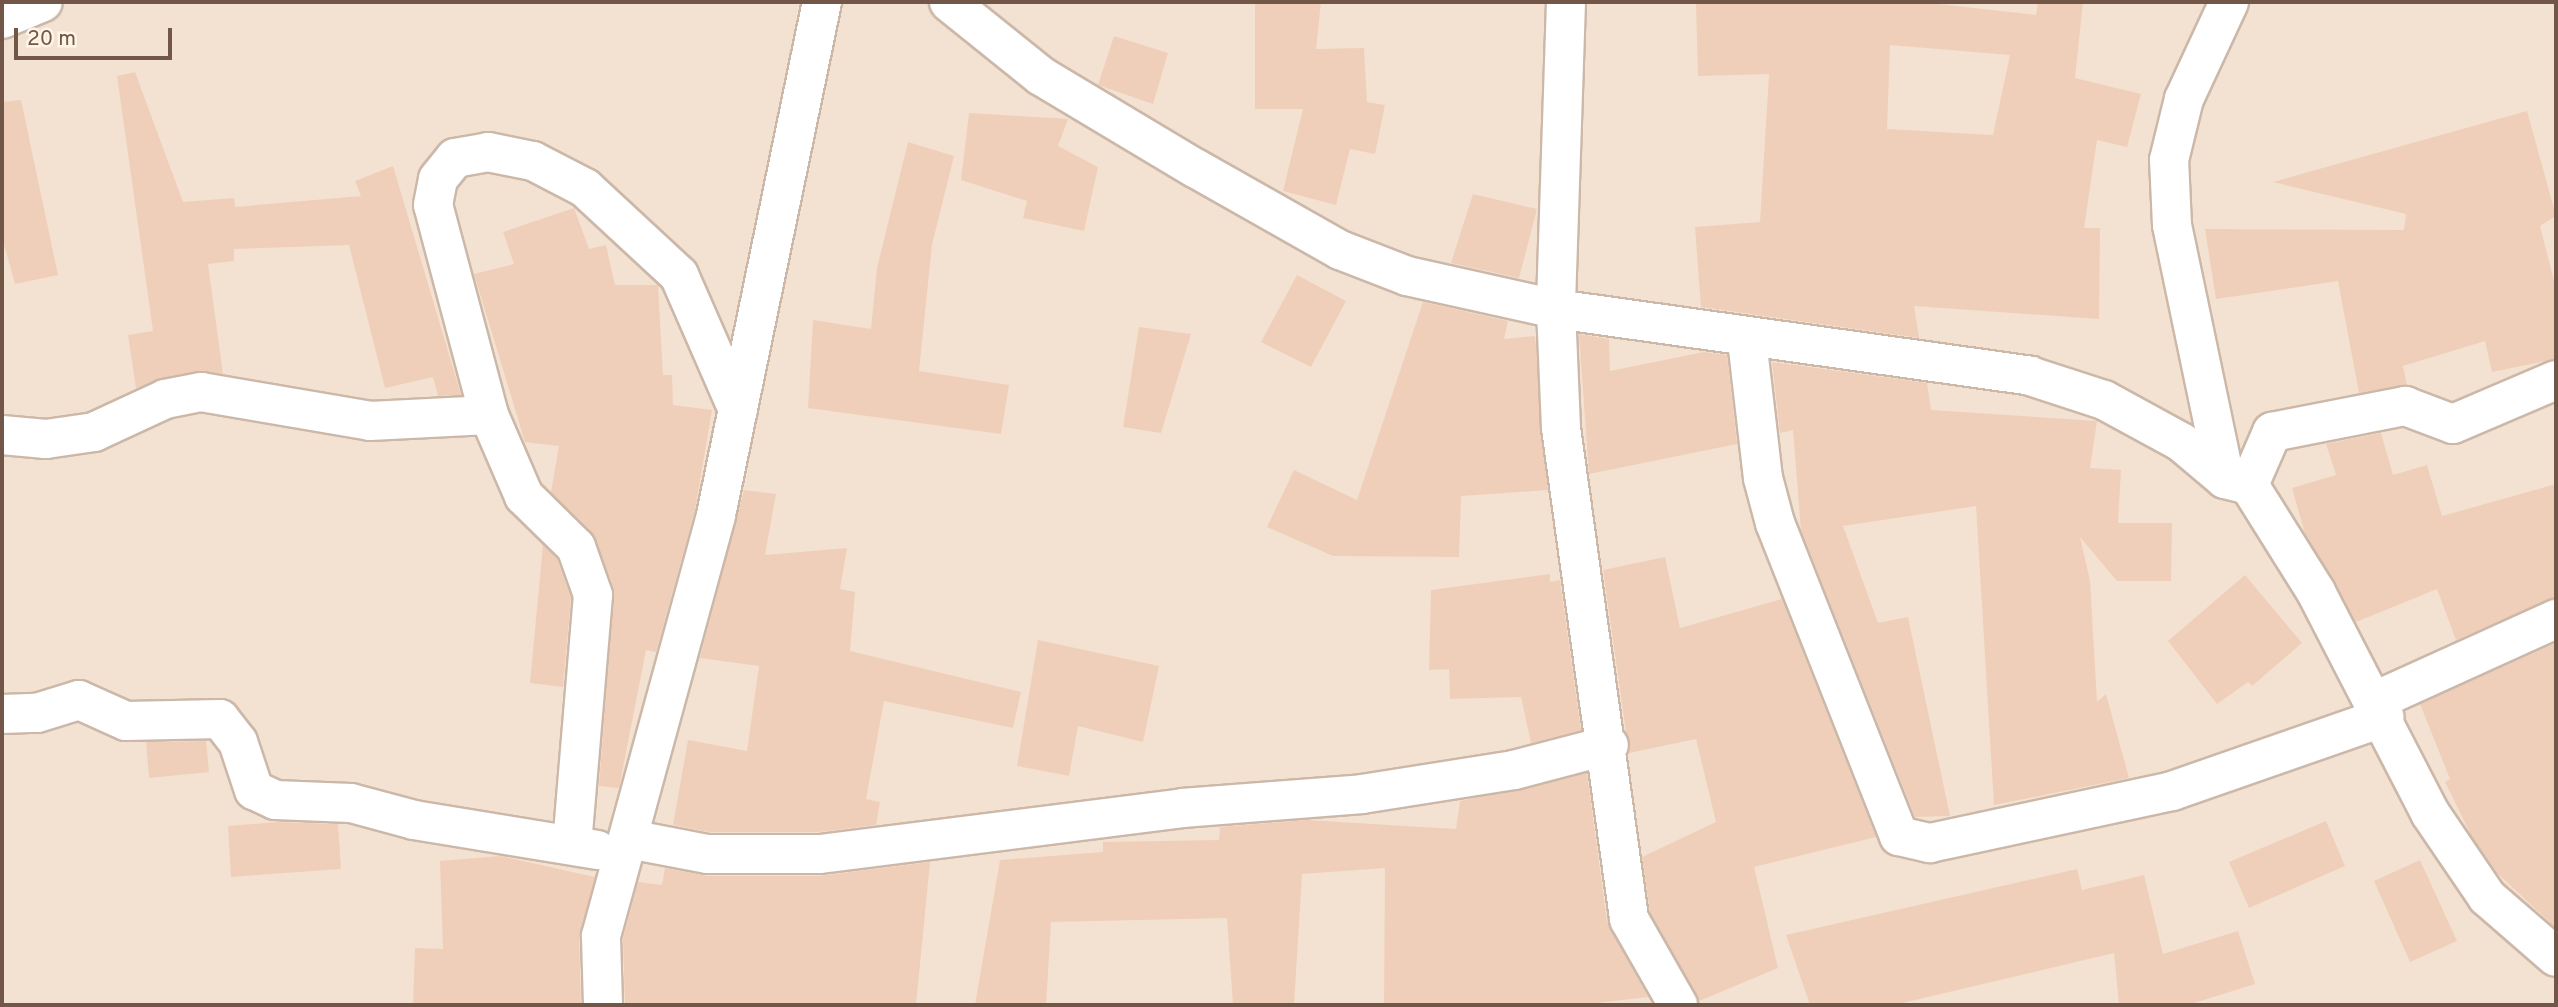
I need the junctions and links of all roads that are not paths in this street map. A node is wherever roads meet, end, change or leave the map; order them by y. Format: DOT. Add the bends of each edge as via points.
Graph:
graph roads {
  1 [pos="43,2"];
  2 [pos="822,2"];
  3 [pos="949,2"];
  4 [pos="1566,2"];
  5 [pos="2228,2"];
  6 [pos="2,19"];
  7 [pos="1556,309"];
  8 [pos="1747,340"];
  9 [pos="2556,380"];
  10 [pos="738,410"];
  11 [pos="489,415"];
  12 [pos="2,435"];
  13 [pos="2237,482"];
  14 [pos="2556,619"];
  15 [pos="2380,709"];
  16 [pos="2,714"];
  17 [pos="1609,745"];
  18 [pos="572,845"];
  19 [pos="627,846"];
  20 [pos="2556,957"];
  21 [pos="603,1005"];
  22 [pos="1678,1005"];
  1 -- 6 [label="street"];
  2 -- 10 [label="street"];
  3 -- 7 [label="street" via="1041,76 1340,250 1407,276"];
  4 -- 7 [label="street"];
  5 -- 13 [label="street" via="2184,99 2168,160 2172,225"];
  7 -- 8 [label="street"];
  7 -- 17 [label="street" via="1562,428"];
  8 -- 13 [label="street" via="2030,376 2104,400 2181,442"];
  8 -- 15 [label="street" via="1763,478 1775,523 1899,836 1930,843 2172,791"];
  9 -- 13 [label="street" via="2453,424 2405,406 2272,432"];
  10 -- 11 [label="street" via="679,275 585,188 533,161 488,152 455,158 438,178 433,205"];
  10 -- 19 [label="street" via="716,515"];
  11 -- 12 [label="street" via="395,423 201,392 165,399 94,432 46,439"];
  11 -- 18 [label="street" via="524,496 576,547 593,595"];
  13 -- 15 [label="street"];
  14 -- 15 [label="street"];
  15 -- 20 [label="street" via="2430,813 2487,897"];
  16 -- 18 [label="street" via="37,713 79,700 126,721 220,719 238,742 254,790 275,800 351,803 414,820"];
  17 -- 19 [label="street" via="1514,770 1362,794 1182,808 820,853 707,854"];
  17 -- 22 [label="street" via="1629,919"];
  18 -- 19 [label="street"];
  19 -- 21 [label="street" via="601,936"];
}
